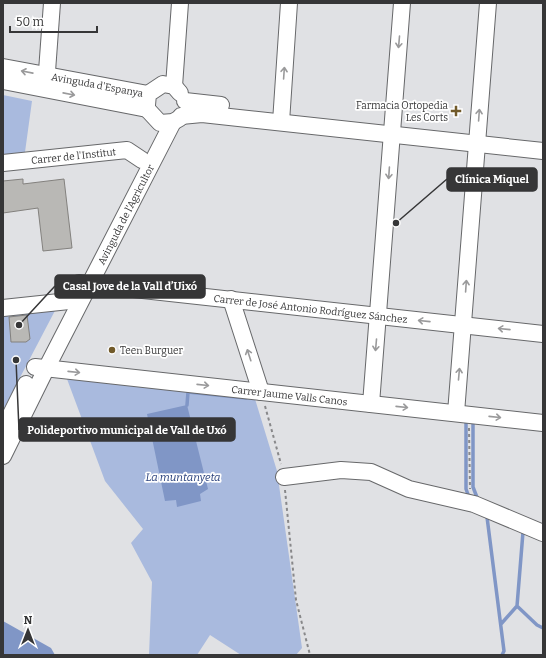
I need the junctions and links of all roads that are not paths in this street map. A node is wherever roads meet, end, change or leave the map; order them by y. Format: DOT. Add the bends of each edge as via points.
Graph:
graph roads {
  1 [pos="52,3"];
  2 [pos="169,3"];
  3 [pos="180,3"];
  4 [pos="289,3"];
  5 [pos="402,3"];
  6 [pos="488,3"];
  7 [pos="3,67"];
  8 [pos="3,81"];
  9 [pos="46,82"];
  10 [pos="168,85"];
  11 [pos="186,101"];
  12 [pos="148,102"];
  13 [pos="281,117"];
  14 [pos="171,120"];
  15 [pos="392,129"];
  16 [pos="478,138"];
  17 [pos="543,140"];
  18 [pos="543,151"];
  19 [pos="142,160"];
  20 [pos="3,163"];
  21 [pos="84,283"];
  22 [pos="231,299"];
  23 [pos="69,301"];
  24 [pos="3,308"];
  25 [pos="378,315"];
  26 [pos="463,325"];
  27 [pos="543,334"];
  28 [pos="41,368"];
  29 [pos="261,392"];
  30 [pos="371,404"];
  31 [pos="462,414"];
  32 [pos="543,419"];
  33 [pos="3,430"];
  34 [pos="3,456"];
  35 [pos="284,476"];
  36 [pos="543,533"];
  1 -- 9 [label="street"];
  2 -- 10 [label="street"];
  3 -- 10 [label="street"];
  13 -- 4 [label="street, one-way"];
  5 -- 15 [label="street, one-way"];
  16 -- 6 [label="street, one-way"];
  9 -- 7 [label="street, Avinguda d'Espanya, one-way"];
  8 -- 9 [label="street, Avinguda d'Espanya"];
  9 -- 12 [label="street, Avinguda d'Espanya"];
  10 -- 11 [label="street"];
  10 -- 12 [label="street"];
  11 -- 13 [label="street"];
  11 -- 14 [label="street"];
  12 -- 14 [label="street"];
  13 -- 14 [label="street" via="202,114"];
  13 -- 15 [label="street"];
  14 -- 19 [label="street, Avinguda de l'Agricultor"];
  14 -- 21 [label="street, Avinguda de l'Agricultor"];
  15 -- 16 [label="street"];
  15 -- 25 [label="street, one-way"];
  16 -- 17 [label="street"];
  16 -- 18 [label="street"];
  26 -- 16 [label="street, one-way"];
  19 -- 20 [label="street, Carrer de l'Institut" via="127,150"];
  19 -- 21 [label="street, Avinguda de l'Agricultor"];
  21 -- 22 [label="street, Carrer de José Antonio Rodríguez Sánchez"];
  21 -- 23 [label="street, Avinguda de l'Agricultor"];
  21 -- 28 [label="street, Avinguda de l'Agricultor"];
  22 -- 25 [label="street, Carrer de José Antonio Rodríguez Sánchez"];
  29 -- 22 [label="street, one-way"];
  23 -- 24 [label="street"];
  23 -- 28 [label="street, Avinguda de l'Agricultor"];
  26 -- 25 [label="street, Carrer de José Antonio Rodríguez Sánchez, one-way"];
  25 -- 30 [label="street, one-way"];
  27 -- 26 [label="street, Carrer de José Antonio Rodríguez Sánchez, one-way"];
  31 -- 26 [label="street, one-way"];
  28 -- 29 [label="street, Carrer Jaume Valls Canos, one-way"];
  28 -- 33 [label="street, Avinguda de l'Agricultor"];
  28 -- 34 [label="street, Avinguda de l'Agricultor"];
  29 -- 30 [label="street, Carrer Jaume Valls Canos"];
  30 -- 31 [label="street, Carrer Jaume Valls Canos, one-way"];
  31 -- 32 [label="street, Carrer Jaume Valls Canos, one-way"];
  35 -- 36 [label="street" via="341,470 371,472 409,490 474,504"];
}
